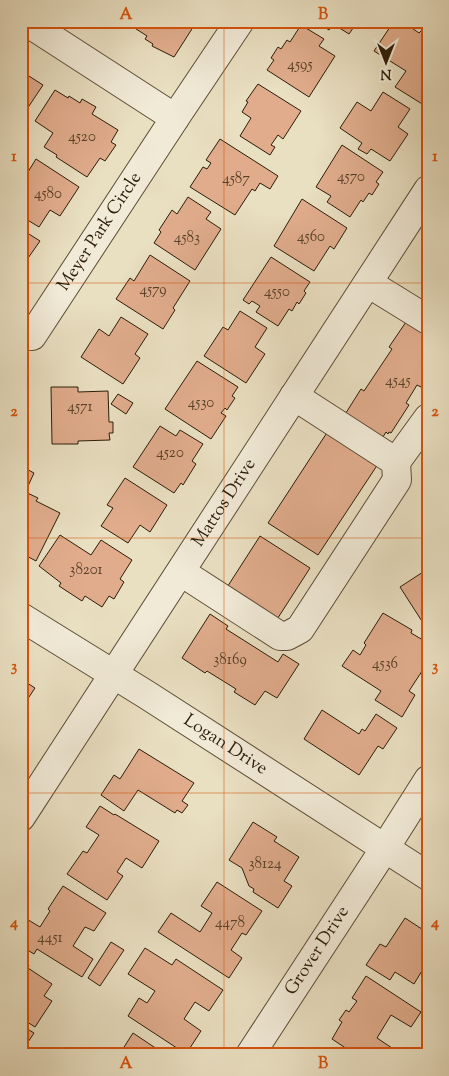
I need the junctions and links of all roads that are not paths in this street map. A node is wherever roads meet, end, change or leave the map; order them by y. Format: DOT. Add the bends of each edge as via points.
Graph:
graph roads {
  1 [pos="26,21"];
  2 [pos="240,21"];
  3 [pos="175,118"];
  4 [pos="428,190"];
  5 [pos="368,283"];
  6 [pos="428,320"];
  7 [pos="21,332"];
  8 [pos="294,396"];
  9 [pos="428,418"];
  10 [pos="396,462"];
  11 [pos="181,572"];
  12 [pos="21,617"];
  13 [pos="114,675"];
  14 [pos="428,780"];
  15 [pos="21,818"];
  16 [pos="385,848"];
  17 [pos="428,876"];
  18 [pos="250,1055"];
  1 -- 3 [label="street"];
  2 -- 3 [label="street, Meyer Park Circle"];
  3 -- 7 [label="street, Meyer Park Circle" via="32,336"];
  4 -- 5 [label="street, Mattos Drive"];
  5 -- 6 [label="street"];
  5 -- 8 [label="street, Mattos Drive"];
  8 -- 10 [label="street"];
  8 -- 11 [label="street, Mattos Drive"];
  9 -- 10 [label="street"];
  10 -- 11 [label="street" via="397,480 300,629 287,636 280,636"];
  11 -- 13 [label="street, Mattos Drive"];
  12 -- 13 [label="street, Logan Drive"];
  13 -- 15 [label="street, Mattos Drive"];
  13 -- 16 [label="street, Logan Drive"];
  14 -- 16 [label="street, Grover Drive"];
  16 -- 17 [label="street, Logan Drive"];
  16 -- 18 [label="street, Grover Drive"];
}
